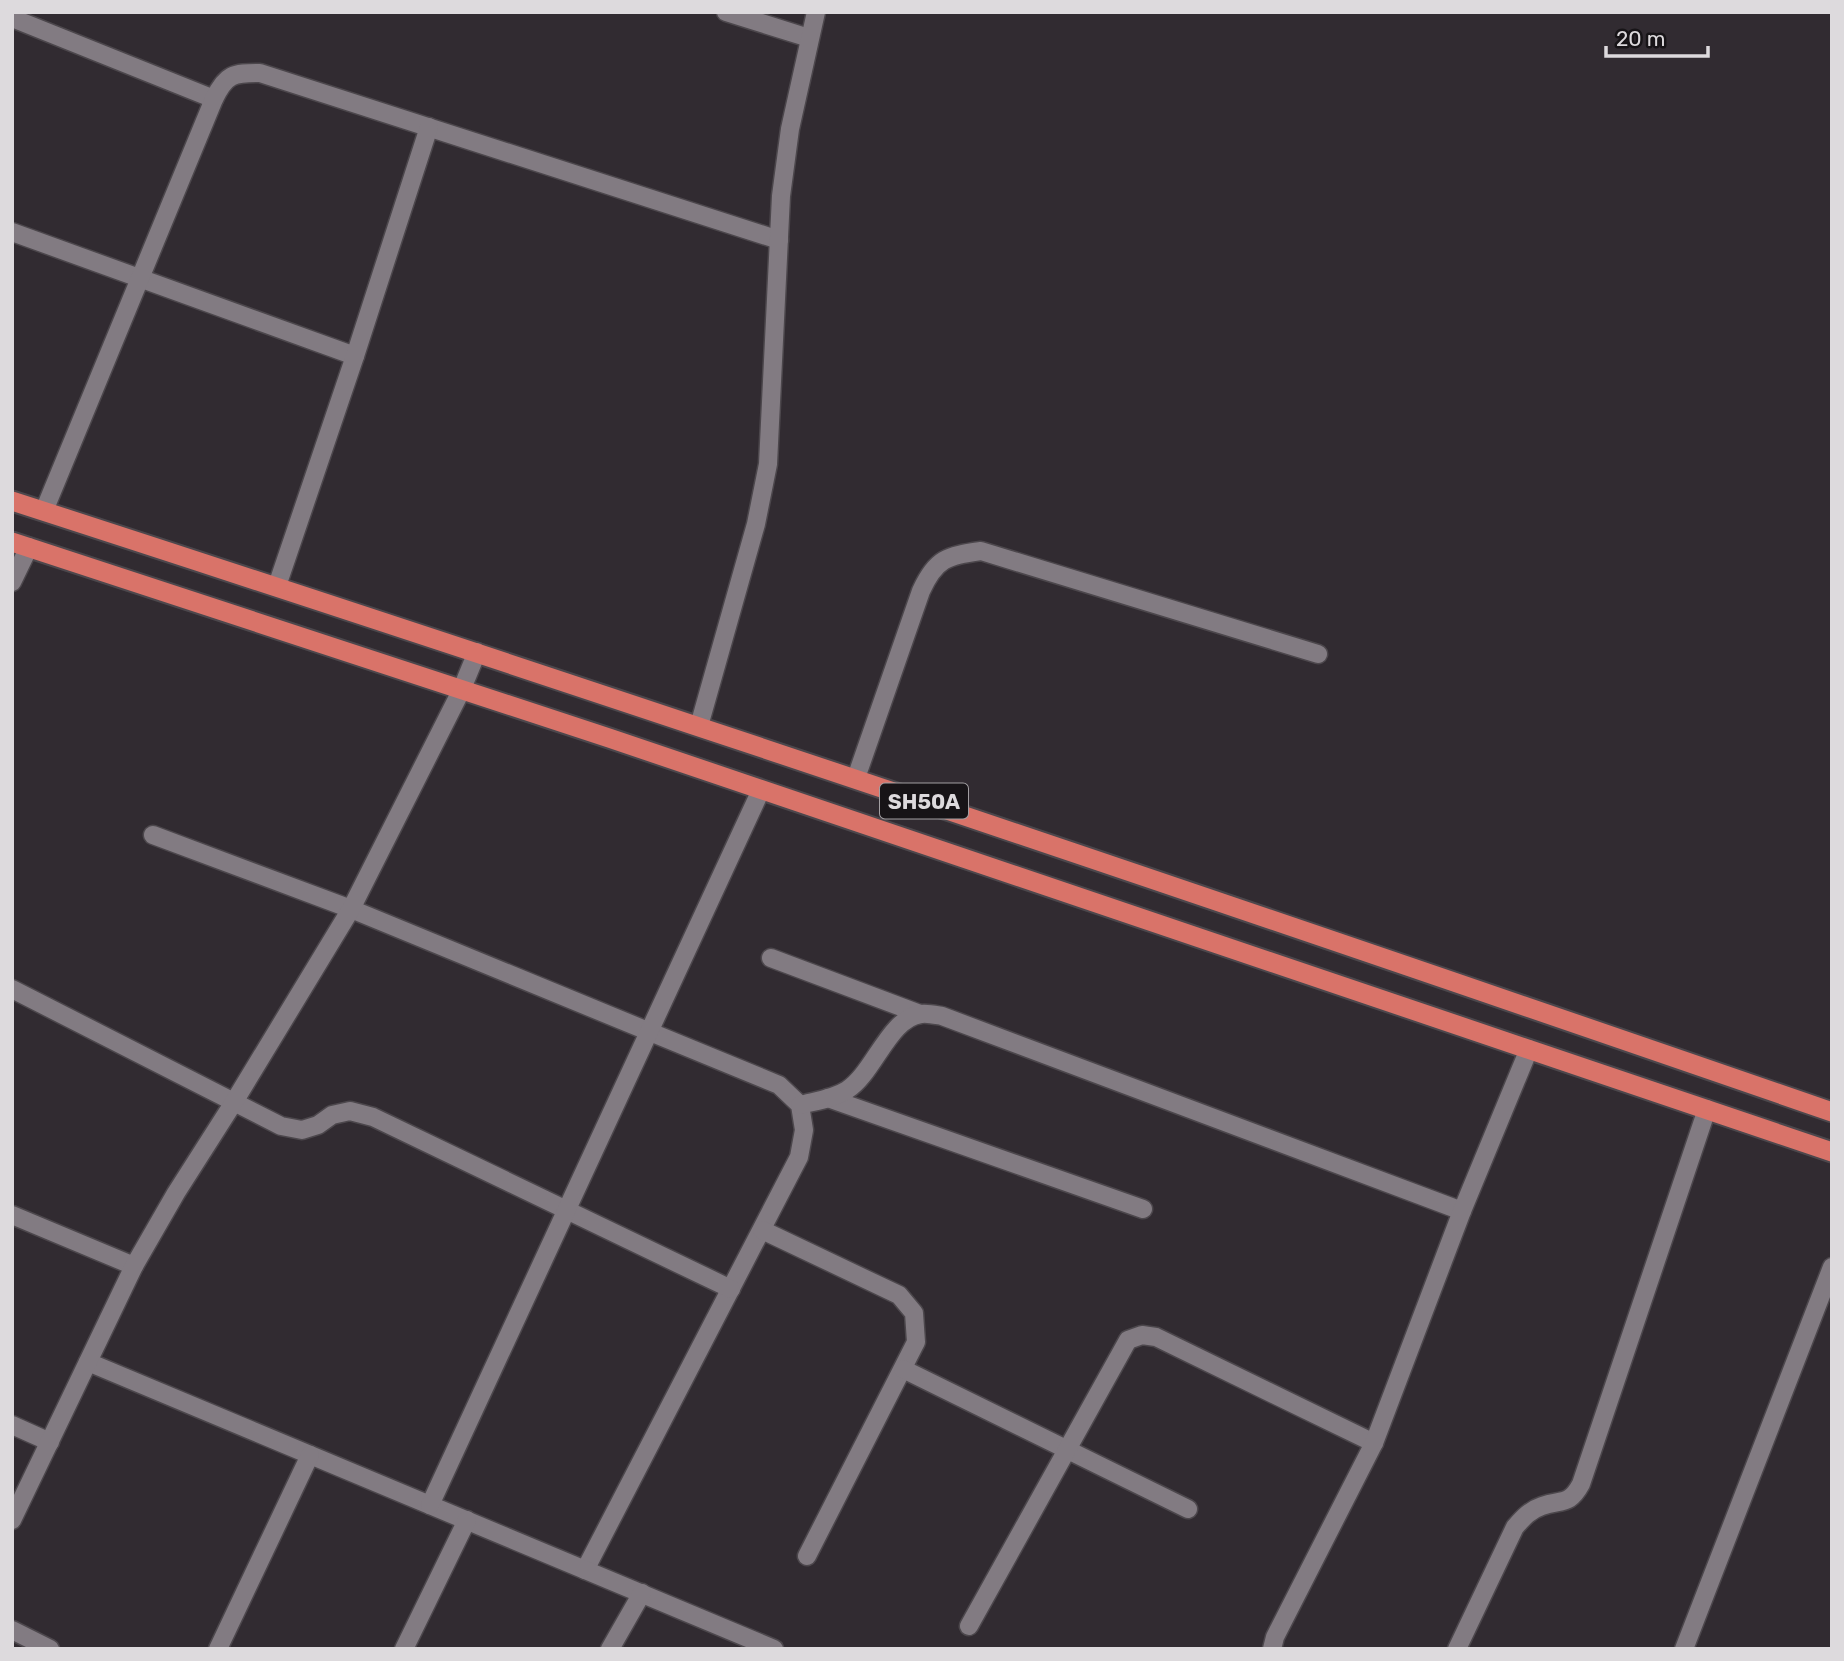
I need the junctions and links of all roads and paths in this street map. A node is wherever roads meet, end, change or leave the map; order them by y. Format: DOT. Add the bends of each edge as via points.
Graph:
graph roads {
  1 [pos="726,12"];
  2 [pos="816,12"];
  3 [pos="12,18"];
  4 [pos="809,38"];
  5 [pos="214,99"];
  6 [pos="429,127"];
  7 [pos="12,232"];
  8 [pos="779,240"];
  9 [pos="141,278"];
  10 [pos="355,356"];
  11 [pos="12,501"];
  12 [pos="44,511"];
  13 [pos="20,545"];
  14 [pos="12,582"];
  15 [pos="276,586"];
  16 [pos="477,652"];
  17 [pos="1318,654"];
  18 [pos="461,691"];
  19 [pos="699,726"];
  20 [pos="856,778"];
  21 [pos="761,790"];
  22 [pos="153,835"];
  23 [pos="351,909"];
  24 [pos="771,958"];
  25 [pos="12,989"];
  26 [pos="920,1014"];
  27 [pos="648,1031"];
  28 [pos="1529,1049"];
  29 [pos="828,1098"];
  30 [pos="234,1102"];
  31 [pos="800,1105"];
  32 [pos="1707,1109"];
  33 [pos="1832,1112"];
  34 [pos="1832,1152"];
  35 [pos="1143,1209"];
  36 [pos="566,1210"];
  37 [pos="1462,1211"];
  38 [pos="12,1214"];
  39 [pos="762,1230"];
  40 [pos="134,1266"];
  41 [pos="1832,1267"];
  42 [pos="731,1289"];
  43 [pos="88,1362"];
  44 [pos="903,1369"];
  45 [pos="12,1425"];
  46 [pos="50,1442"];
  47 [pos="1374,1443"];
  48 [pos="1067,1450"];
  49 [pos="310,1455"];
  50 [pos="430,1505"];
  51 [pos="1188,1509"];
  52 [pos="12,1520"];
  53 [pos="467,1520"];
  54 [pos="807,1556"];
  55 [pos="585,1570"];
  56 [pos="642,1593"];
  57 [pos="969,1626"];
  58 [pos="12,1630"];
  59 [pos="50,1649"];
  60 [pos="218,1649"];
  61 [pos="404,1649"];
  62 [pos="610,1649"];
  63 [pos="774,1649"];
  64 [pos="1272,1649"];
  65 [pos="1457,1649"];
  66 [pos="1684,1649"];
  1 -- 4 [label="street"];
  2 -- 4 [label="street"];
  3 -- 5 [label="street"];
  4 -- 8 [label="street" via="790,129"];
  5 -- 6 [label="street" via="222,82 237,73 260,73"];
  5 -- 9 [label="street"];
  6 -- 8 [label="street"];
  6 -- 10 [label="street"];
  7 -- 9 [label="street"];
  8 -- 19 [label="street" via="768,464 756,524"];
  9 -- 10 [label="street"];
  9 -- 12 [label="street"];
  10 -- 15 [label="street"];
  11 -- 12 [label="highway, SH50A"];
  12 -- 15 [label="highway, SH50A"];
  13 -- 14 [label="street"];
  13 -- 18 [label="highway, SH50A"];
  15 -- 16 [label="highway, SH50A"];
  16 -- 18 [label="street"];
  16 -- 19 [label="highway, SH50A"];
  17 -- 20 [label="street" via="981,551 949,556 931,570 921,591"];
  18 -- 21 [label="highway, SH50A"];
  18 -- 23 [label="street"];
  19 -- 20 [label="highway, SH50A"];
  20 -- 33 [label="highway, SH50A"];
  21 -- 27 [label="street"];
  21 -- 28 [label="highway, SH50A"];
  22 -- 23 [label="street"];
  23 -- 27 [label="street"];
  23 -- 30 [label="street"];
  24 -- 26 [label="street"];
  25 -- 30 [label="street"];
  26 -- 29 [label="street" via="902,1021 864,1073 847,1090"];
  26 -- 37 [label="street" via="942,1016"];
  27 -- 31 [label="street" via="779,1085"];
  27 -- 36 [label="street"];
  28 -- 32 [label="highway, SH50A"];
  28 -- 37 [label="street"];
  29 -- 31 [label="street"];
  29 -- 35 [label="street"];
  30 -- 36 [label="street" via="281,1126 302,1130 350,1111 373,1117"];
  30 -- 40 [label="street"];
  31 -- 39 [label="street" via="804,1130 799,1157"];
  32 -- 34 [label="highway, SH50A"];
  32 -- 65 [label="street" via="1581,1484 1567,1502 1527,1513 1515,1527"];
  36 -- 42 [label="street"];
  36 -- 50 [label="street"];
  37 -- 47 [label="street"];
  38 -- 40 [label="street"];
  39 -- 42 [label="street"];
  39 -- 44 [label="street" via="899,1295 914,1313 916,1342"];
  40 -- 43 [label="street"];
  41 -- 66 [label="street"];
  42 -- 55 [label="street"];
  43 -- 46 [label="street"];
  43 -- 49 [label="street"];
  44 -- 48 [label="street"];
  44 -- 54 [label="street"];
  45 -- 46 [label="street"];
  46 -- 52 [label="street"];
  47 -- 48 [label="street" via="1156,1337 1142,1335 1128,1340"];
  47 -- 64 [label="street"];
  48 -- 51 [label="street"];
  48 -- 57 [label="street"];
  49 -- 50 [label="street"];
  49 -- 60 [label="street"];
  50 -- 53 [label="street"];
  53 -- 55 [label="street"];
  53 -- 61 [label="street"];
  55 -- 56 [label="street"];
  56 -- 62 [label="street"];
  56 -- 63 [label="street"];
  58 -- 59 [label="street"];
}
